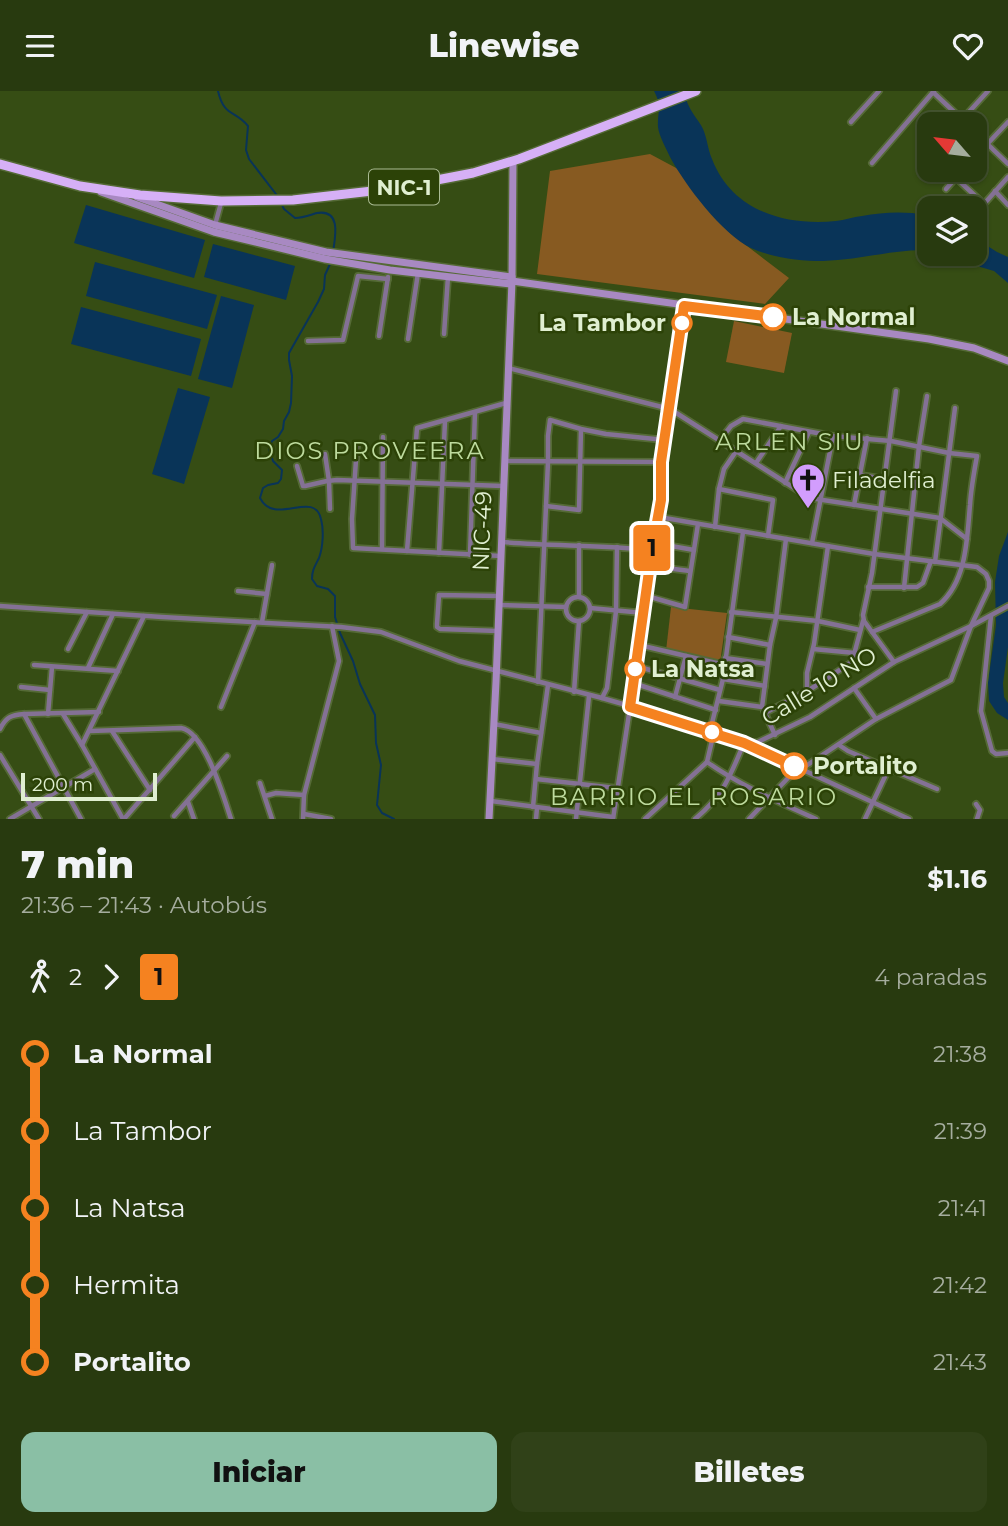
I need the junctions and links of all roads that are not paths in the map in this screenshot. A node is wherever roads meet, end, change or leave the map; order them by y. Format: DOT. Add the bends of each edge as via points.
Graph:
graph roads {
  1 [pos="696,91"];
  2 [pos="879,91"];
  3 [pos="933,91"];
  4 [pos="988,91"];
  5 [pos="952,112"];
  6 [pos="971,112"];
  7 [pos="851,122"];
  8 [pos="1008,122"];
  9 [pos="987,144"];
  10 [pos="513,161"];
  11 [pos="872,163"];
  12 [pos="0,164"];
  13 [pos="1008,164"];
  14 [pos="1008,177"];
  15 [pos="952,182"];
  16 [pos="960,182"];
  17 [pos="946,188"];
  18 [pos="92,189"];
  19 [pos="995,191"];
  20 [pos="126,194"];
  21 [pos="221,201"];
  22 [pos="1008,205"];
  23 [pos="214,229"];
  24 [pos="391,266"];
  25 [pos="418,273"];
  26 [pos="448,276"];
  27 [pos="388,279"];
  28 [pos="512,281"];
  29 [pos="684,306"];
  30 [pos="444,334"];
  31 [pos="379,337"];
  32 [pos="408,339"];
  33 [pos="308,341"];
  34 [pos="1008,361"];
  35 [pos="507,367"];
  36 [pos="897,391"];
  37 [pos="927,396"];
  38 [pos="506,403"];
  39 [pos="955,408"];
  40 [pos="670,409"];
  41 [pos="475,412"];
  42 [pos="445,420"];
  43 [pos="781,426"];
  44 [pos="581,429"];
  45 [pos="809,432"];
  46 [pos="833,436"];
  47 [pos="383,437"];
  48 [pos="867,438"];
  49 [pos="665,440"];
  50 [pos="720,440"];
  51 [pos="891,441"];
  52 [pos="357,445"];
  53 [pos="919,446"];
  54 [pos="737,450"];
  55 [pos="949,453"];
  56 [pos="326,454"];
  57 [pos="504,461"];
  58 [pos="548,462"];
  59 [pos="581,462"];
  60 [pos="661,462"];
  61 [pos="756,463"];
  62 [pos="298,466"];
  63 [pos="860,475"];
  64 [pos="885,479"];
  65 [pos="329,481"];
  66 [pos="354,481"];
  67 [pos="384,482"];
  68 [pos="785,482"];
  69 [pos="412,483"];
  70 [pos="442,484"];
  71 [pos="472,485"];
  72 [pos="503,486"];
  73 [pos="719,489"];
  74 [pos="820,500"];
  75 [pos="854,505"];
  76 [pos="546,506"];
  77 [pos="330,509"];
  78 [pos="880,510"];
  79 [pos="912,514"];
  80 [pos="659,517"];
  81 [pos="940,518"];
  82 [pos="698,524"];
  83 [pos="715,527"];
  84 [pos="743,531"];
  85 [pos="768,536"];
  86 [pos="786,539"];
  87 [pos="967,539"];
  88 [pos="501,542"];
  89 [pos="654,543"];
  90 [pos="812,543"];
  91 [pos="544,545"];
  92 [pos="579,545"];
  93 [pos="828,546"];
  94 [pos="617,547"];
  95 [pos="382,549"];
  96 [pos="652,550"];
  97 [pos="694,550"];
  98 [pos="407,551"];
  99 [pos="439,553"];
  100 [pos="874,554"];
  101 [pos="470,555"];
  102 [pos="501,556"];
  103 [pos="907,558"];
  104 [pos="933,562"];
  105 [pos="272,565"];
  106 [pos="962,565"];
  107 [pos="650,566"];
  108 [pos="690,572"];
  109 [pos="868,587"];
  110 [pos="904,588"];
  111 [pos="238,591"];
  112 [pos="267,594"];
  113 [pos="499,596"];
  114 [pos="647,596"];
  115 [pos="579,597"];
  116 [pos="0,605"];
  117 [pos="499,605"];
  118 [pos="1008,606"];
  119 [pos="541,607"];
  120 [pos="566,607"];
  121 [pos="590,608"];
  122 [pos="616,611"];
  123 [pos="731,612"];
  124 [pos="87,613"];
  125 [pos="644,613"];
  126 [pos="113,614"];
  127 [pos="992,615"];
  128 [pos="144,616"];
  129 [pos="776,618"];
  130 [pos="579,621"];
  131 [pos="818,621"];
  132 [pos="864,621"];
  133 [pos="254,622"];
  134 [pos="262,622"];
  135 [pos="336,626"];
  136 [pos="971,626"];
  137 [pos="860,630"];
  138 [pos="498,631"];
  139 [pos="872,632"];
  140 [pos="728,637"];
  141 [pos="639,645"];
  142 [pos="770,645"];
  143 [pos="68,649"];
  144 [pos="813,649"];
  145 [pos="855,653"];
  146 [pos="686,656"];
  147 [pos="725,658"];
  148 [pos="894,662"];
  149 [pos="767,664"];
  150 [pos="34,665"];
  151 [pos="724,665"];
  152 [pos="636,666"];
  153 [pos="52,667"];
  154 [pos="88,668"];
  155 [pos="118,671"];
  156 [pos="496,672"];
  157 [pos="680,678"];
  158 [pos="723,679"];
  159 [pos="538,682"];
  160 [pos="633,683"];
  161 [pos="548,685"];
  162 [pos="765,686"];
  163 [pos="22,687"];
  164 [pos="854,688"];
  165 [pos="50,690"];
  166 [pos="720,690"];
  167 [pos="809,690"];
  168 [pos="574,692"];
  169 [pos="589,696"];
  170 [pos="675,697"];
  171 [pos="602,698"];
  172 [pos="719,701"];
  173 [pos="221,707"];
  174 [pos="630,707"];
  175 [pos="716,710"];
  176 [pos="763,710"];
  177 [pos="99,712"];
  178 [pos="24,713"];
  179 [pos="48,714"];
  180 [pos="63,714"];
  181 [pos="876,719"];
  182 [pos="493,724"];
  183 [pos="0,729"];
  184 [pos="111,730"];
  185 [pos="90,731"];
  186 [pos="712,731"];
  187 [pos="541,733"];
  188 [pos="775,735"];
  189 [pos="195,737"];
  190 [pos="744,743"];
  191 [pos="82,745"];
  192 [pos="839,745"];
  193 [pos="1008,753"];
  194 [pos="0,755"];
  195 [pos="227,756"];
  196 [pos="492,759"];
  197 [pos="707,762"];
  198 [pos="537,764"];
  199 [pos="889,768"];
  200 [pos="95,769"];
  201 [pos="801,769"];
  202 [pos="215,770"];
  203 [pos="729,777"];
  204 [pos="536,779"];
  205 [pos="260,783"];
  206 [pos="580,783"];
  207 [pos="63,788"];
  208 [pos="617,788"];
  209 [pos="937,789"];
  210 [pos="150,790"];
  211 [pos="304,795"];
  212 [pos="265,796"];
  213 [pos="768,797"];
  214 [pos="187,801"];
  215 [pos="491,801"];
  216 [pos="873,802"];
  217 [pos="976,804"];
  218 [pos="32,806"];
  219 [pos="535,807"];
  220 [pos="576,812"];
  221 [pos="174,817"];
  222 [pos="303,817"];
  223 [pos="613,818"];
  224 [pos="10,819"];
  225 [pos="38,819"];
  226 [pos="81,819"];
  227 [pos="124,819"];
  228 [pos="194,819"];
  229 [pos="231,819"];
  230 [pos="272,819"];
  231 [pos="331,819"];
  232 [pos="489,819"];
  233 [pos="536,819"];
  234 [pos="576,819"];
  235 [pos="645,819"];
  236 [pos="695,819"];
  237 [pos="748,819"];
  238 [pos="816,819"];
  239 [pos="865,819"];
  240 [pos="909,819"];
  241 [pos="977,819"];
  1 -- 10 [label="highway, NIC-1"];
  2 -- 7 [label="street"];
  3 -- 5 [label="street"];
  3 -- 11 [label="street"];
  4 -- 6 [label="street"];
  8 -- 9 [label="street"];
  9 -- 13 [label="street"];
  10 -- 21 [label="highway, NIC-1" via="390,189 293,200"];
  10 -- 28 [label="street, NIC-49 / NIC-49"];
  12 -- 18 [label="highway, NIC-1"];
  14 -- 19 [label="street"];
  15 -- 17 [label="street"];
  16 -- 19 [label="street" via="984,204"];
  18 -- 20 [label="highway, NIC-1"];
  18 -- 23 [label="street"];
  19 -- 22 [label="street"];
  20 -- 21 [label="highway, NIC-1"];
  20 -- 23 [label="street"];
  21 -- 23 [label="street"];
  23 -- 24 [label="street" via="326,256"];
  24 -- 25 [label="street"];
  24 -- 27 [label="street"];
  24 -- 28 [label="street"];
  25 -- 26 [label="street"];
  25 -- 32 [label="street"];
  26 -- 28 [label="street"];
  26 -- 30 [label="street"];
  27 -- 31 [label="street"];
  27 -- 33 [label="street" via="358,276 343,340"];
  28 -- 29 [label="street"];
  28 -- 35 [label="street, NIC-49 / NIC-49"];
  29 -- 34 [label="street" via="929,339"];
  29 -- 40 [label="street"];
  35 -- 38 [label="street, NIC-49 / NIC-49"];
  35 -- 40 [label="street"];
  36 -- 51 [label="street"];
  37 -- 53 [label="street"];
  38 -- 41 [label="street"];
  38 -- 57 [label="street, NIC-49 / NIC-49"];
  39 -- 55 [label="street"];
  40 -- 49 [label="street"];
  40 -- 50 [label="street"];
  41 -- 42 [label="street"];
  41 -- 71 [label="street"];
  42 -- 69 [label="street" via="416,428"];
  42 -- 70 [label="street"];
  43 -- 45 [label="street"];
  43 -- 50 [label="street" via="743,419"];
  43 -- 61 [label="street"];
  44 -- 49 [label="street"];
  44 -- 58 [label="street" via="550,420"];
  44 -- 59 [label="street"];
  45 -- 46 [label="street"];
  45 -- 68 [label="street"];
  46 -- 48 [label="street"];
  46 -- 74 [label="street"];
  47 -- 67 [label="street"];
  48 -- 51 [label="street"];
  48 -- 63 [label="street"];
  49 -- 60 [label="street"];
  50 -- 54 [label="street"];
  51 -- 53 [label="street"];
  51 -- 64 [label="street"];
  52 -- 66 [label="street"];
  53 -- 55 [label="street"];
  53 -- 79 [label="street"];
  54 -- 61 [label="street"];
  54 -- 73 [label="street" via="724,469"];
  55 -- 81 [label="street"];
  55 -- 87 [label="street" via="976,456"];
  56 -- 65 [label="street"];
  57 -- 58 [label="street"];
  57 -- 72 [label="street, NIC-49 / NIC-49"];
  58 -- 59 [label="street"];
  58 -- 76 [label="street"];
  59 -- 60 [label="street"];
  59 -- 76 [label="street" via="579,510"];
  60 -- 80 [label="street"];
  61 -- 68 [label="street"];
  62 -- 65 [label="street" via="303,486"];
  63 -- 64 [label="street"];
  63 -- 75 [label="street"];
  64 -- 78 [label="street"];
  65 -- 66 [label="street"];
  65 -- 77 [label="street"];
  66 -- 67 [label="street"];
  66 -- 95 [label="street" via="353,548"];
  67 -- 69 [label="street"];
  67 -- 95 [label="street"];
  68 -- 74 [label="street"];
  69 -- 70 [label="street"];
  69 -- 98 [label="street"];
  70 -- 71 [label="street"];
  70 -- 99 [label="street"];
  71 -- 72 [label="street"];
  71 -- 101 [label="street"];
  72 -- 88 [label="street, NIC-49 / NIC-49"];
  73 -- 83 [label="street"];
  73 -- 85 [label="street" via="773,500"];
  74 -- 75 [label="street"];
  74 -- 90 [label="street"];
  75 -- 78 [label="street"];
  76 -- 91 [label="street"];
  78 -- 79 [label="street"];
  78 -- 100 [label="street"];
  79 -- 81 [label="street"];
  79 -- 103 [label="street"];
  80 -- 82 [label="street"];
  80 -- 89 [label="street"];
  81 -- 87 [label="street"];
  81 -- 104 [label="street"];
  82 -- 83 [label="street"];
  82 -- 97 [label="street"];
  83 -- 84 [label="street"];
  84 -- 85 [label="street"];
  84 -- 123 [label="street"];
  85 -- 86 [label="street"];
  86 -- 90 [label="street"];
  86 -- 129 [label="street"];
  87 -- 106 [label="street"];
  88 -- 91 [label="street"];
  88 -- 102 [label="street, NIC-49 / NIC-49"];
  89 -- 96 [label="street"];
  89 -- 97 [label="street"];
  90 -- 93 [label="street"];
  91 -- 92 [label="street"];
  91 -- 119 [label="street"];
  92 -- 94 [label="street"];
  92 -- 115 [label="street"];
  93 -- 100 [label="street"];
  93 -- 131 [label="street"];
  94 -- 96 [label="street"];
  94 -- 122 [label="street"];
  95 -- 98 [label="street"];
  96 -- 107 [label="street"];
  97 -- 108 [label="street"];
  98 -- 99 [label="street"];
  99 -- 101 [label="street"];
  100 -- 103 [label="street"];
  100 -- 109 [label="street"];
  101 -- 102 [label="street"];
  102 -- 113 [label="street, NIC-49 / NIC-49"];
  103 -- 104 [label="street"];
  103 -- 110 [label="street"];
  104 -- 106 [label="street"];
  104 -- 110 [label="street" via="923,583"];
  105 -- 112 [label="street"];
  106 -- 136 [label="street" via="982,569 989,581"];
  106 -- 139 [label="street" via="943,601"];
  107 -- 108 [label="street"];
  107 -- 114 [label="street"];
  108 -- 114 [label="street" via="685,607"];
  109 -- 110 [label="street"];
  109 -- 132 [label="street"];
  111 -- 112 [label="street"];
  112 -- 134 [label="street"];
  113 -- 117 [label="street, NIC-49 / NIC-49"];
  113 -- 138 [label="street" via="439,595 437,624 440,629"];
  114 -- 125 [label="street"];
  115 -- 120 [label="street"];
  115 -- 121 [label="street"];
  116 -- 124 [label="street, Calle 10 NO"];
  117 -- 119 [label="street"];
  117 -- 138 [label="street, NIC-49 / NIC-49"];
  118 -- 127 [label="street, Calle 10 NO"];
  119 -- 120 [label="street"];
  119 -- 159 [label="street"];
  120 -- 130 [label="street" via="569,617"];
  121 -- 122 [label="street"];
  121 -- 130 [label="street" via="587,617"];
  122 -- 125 [label="street"];
  122 -- 171 [label="street"];
  123 -- 129 [label="street"];
  123 -- 140 [label="street"];
  124 -- 126 [label="street, Calle 10 NO"];
  124 -- 143 [label="street"];
  125 -- 141 [label="street"];
  126 -- 128 [label="street, Calle 10 NO"];
  126 -- 154 [label="street"];
  127 -- 136 [label="street, Calle 10 NO"];
  127 -- 193 [label="street" via="981,711 992,751"];
  128 -- 133 [label="street, Calle 10 NO"];
  128 -- 155 [label="street"];
  129 -- 131 [label="street"];
  129 -- 142 [label="street"];
  130 -- 168 [label="street"];
  131 -- 137 [label="street"];
  131 -- 144 [label="street"];
  132 -- 137 [label="street"];
  132 -- 139 [label="street"];
  133 -- 134 [label="street, Calle 10 NO"];
  133 -- 173 [label="street"];
  134 -- 135 [label="street, Calle 10 NO"];
  135 -- 156 [label="street, Calle 10 NO" via="390,635"];
  135 -- 211 [label="street" via="339,661"];
  136 -- 148 [label="street, Calle 10 NO"];
  136 -- 181 [label="street" via="951,680"];
  137 -- 145 [label="street"];
  138 -- 156 [label="street, NIC-49 / NIC-49"];
  139 -- 148 [label="street"];
  140 -- 142 [label="street"];
  140 -- 147 [label="street"];
  141 -- 146 [label="street"];
  141 -- 152 [label="street"];
  142 -- 149 [label="street"];
  144 -- 145 [label="street"];
  144 -- 167 [label="street" via="807,673"];
  145 -- 167 [label="street" via="852,662"];
  146 -- 151 [label="street"];
  146 -- 157 [label="street"];
  147 -- 149 [label="street"];
  147 -- 151 [label="street"];
  148 -- 164 [label="street, Calle 10 NO"];
  149 -- 162 [label="street"];
  150 -- 153 [label="street"];
  151 -- 158 [label="street"];
  152 -- 157 [label="street"];
  152 -- 160 [label="street"];
  153 -- 154 [label="street"];
  153 -- 165 [label="street"];
  154 -- 155 [label="street"];
  155 -- 177 [label="street"];
  156 -- 159 [label="street, Calle 10 NO"];
  156 -- 182 [label="street, NIC-49 / NIC-49"];
  157 -- 166 [label="street"];
  157 -- 170 [label="street"];
  158 -- 162 [label="street"];
  158 -- 166 [label="street"];
  159 -- 161 [label="street, Calle 10 NO"];
  160 -- 170 [label="street"];
  160 -- 174 [label="street"];
  161 -- 168 [label="street, Calle 10 NO"];
  161 -- 187 [label="street"];
  162 -- 176 [label="street"];
  163 -- 165 [label="street"];
  164 -- 181 [label="street"];
  164 -- 188 [label="street, Calle 10 NO"];
  165 -- 179 [label="street"];
  166 -- 172 [label="street"];
  167 -- 176 [label="street"];
  168 -- 169 [label="street, Calle 10 NO"];
  169 -- 171 [label="street, Calle 10 NO"];
  169 -- 206 [label="street"];
  170 -- 175 [label="street"];
  171 -- 174 [label="street, Calle 10 NO"];
  172 -- 175 [label="street"];
  172 -- 176 [label="street"];
  174 -- 186 [label="street, Calle 10 NO"];
  174 -- 208 [label="street"];
  175 -- 186 [label="street"];
  176 -- 188 [label="street"];
  177 -- 180 [label="street"];
  177 -- 185 [label="street"];
  178 -- 179 [label="street"];
  178 -- 183 [label="street" via="8,717"];
  178 -- 207 [label="street"];
  179 -- 180 [label="street"];
  180 -- 191 [label="street"];
  181 -- 192 [label="street"];
  182 -- 187 [label="street"];
  182 -- 196 [label="street, NIC-49 / NIC-49"];
  184 -- 185 [label="street"];
  184 -- 189 [label="street" via="181,728"];
  184 -- 210 [label="street"];
  185 -- 191 [label="street"];
  186 -- 190 [label="street, Calle 10 NO"];
  186 -- 197 [label="street"];
  187 -- 198 [label="street"];
  188 -- 190 [label="street, Calle 10 NO"];
  189 -- 202 [label="street"];
  189 -- 210 [label="street"];
  190 -- 201 [label="street"];
  190 -- 203 [label="street"];
  191 -- 200 [label="street"];
  192 -- 199 [label="street"];
  192 -- 201 [label="street"];
  194 -- 218 [label="street"];
  195 -- 202 [label="street"];
  196 -- 198 [label="street"];
  196 -- 215 [label="street, NIC-49 / NIC-49"];
  197 -- 203 [label="street"];
  197 -- 235 [label="street"];
  198 -- 204 [label="street"];
  199 -- 209 [label="street"];
  199 -- 216 [label="street"];
  200 -- 207 [label="street"];
  200 -- 227 [label="street"];
  201 -- 213 [label="street"];
  201 -- 216 [label="street"];
  202 -- 214 [label="street"];
  202 -- 229 [label="street"];
  203 -- 213 [label="street"];
  203 -- 236 [label="street" via="718,798"];
  204 -- 206 [label="street"];
  204 -- 219 [label="street"];
  205 -- 212 [label="street"];
  206 -- 208 [label="street"];
  206 -- 220 [label="street"];
  207 -- 218 [label="street"];
  207 -- 226 [label="street"];
  208 -- 223 [label="street"];
  210 -- 227 [label="street"];
  211 -- 212 [label="street"];
  211 -- 222 [label="street"];
  212 -- 230 [label="street"];
  213 -- 237 [label="street"];
  213 -- 238 [label="street"];
  214 -- 221 [label="street"];
  214 -- 228 [label="street"];
  215 -- 219 [label="street"];
  215 -- 232 [label="street, NIC-49 / NIC-49"];
  216 -- 239 [label="street"];
  216 -- 240 [label="street"];
  217 -- 241 [label="street" via="980,810"];
  218 -- 224 [label="street"];
  218 -- 225 [label="street"];
  219 -- 220 [label="street"];
  219 -- 233 [label="street"];
  220 -- 223 [label="street"];
  220 -- 234 [label="street"];
  222 -- 231 [label="street"];
}
